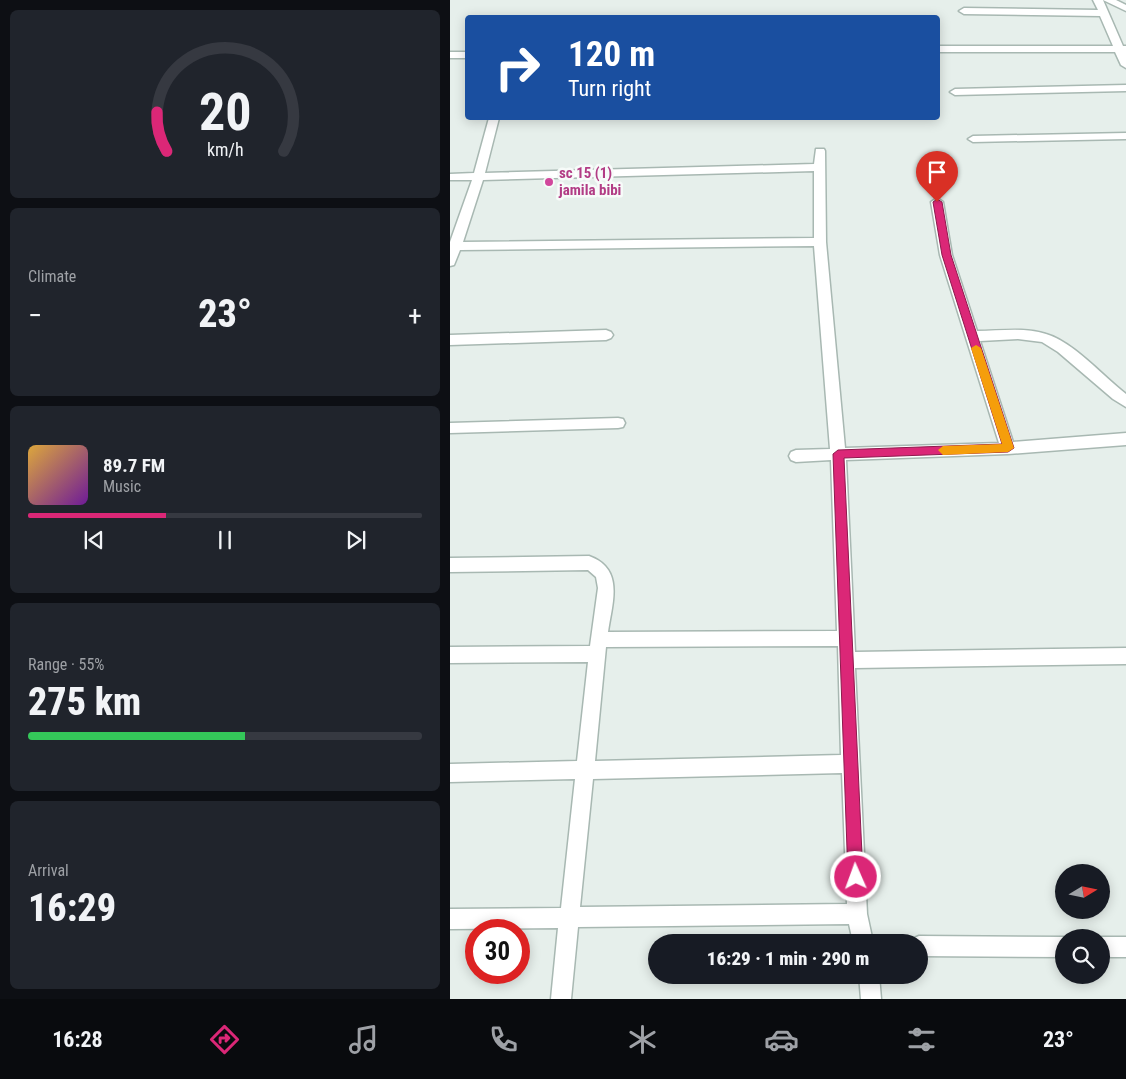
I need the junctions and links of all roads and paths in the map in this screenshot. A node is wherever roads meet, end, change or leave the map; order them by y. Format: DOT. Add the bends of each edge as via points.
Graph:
graph roads {
  1 [pos="1098,0"];
  2 [pos="1108,0"];
  3 [pos="1126,8"];
  4 [pos="964,11"];
  5 [pos="1104,13"];
  6 [pos="1123,49"];
  7 [pos="940,50"];
  8 [pos="450,55"];
  9 [pos="465,55"];
  10 [pos="1126,65"];
  11 [pos="1126,88"];
  12 [pos="955,92"];
  13 [pos="493,120"];
  14 [pos="1126,136"];
  15 [pos="974,139"];
  16 [pos="820,151"];
  17 [pos="820,167"];
  18 [pos="479,176"];
  19 [pos="450,177"];
  20 [pos="937,202"];
  21 [pos="820,242"];
  22 [pos="452,246"];
  23 [pos="450,262"];
  24 [pos="606,335"];
  25 [pos="972,336"];
  26 [pos="450,340"];
  27 [pos="1126,402"];
  28 [pos="618,423"];
  29 [pos="450,428"];
  30 [pos="1126,439"];
  31 [pos="1008,448"];
  32 [pos="838,454"];
  33 [pos="796,456"];
  34 [pos="450,564"];
  35 [pos="846,638"];
  36 [pos="598,647"];
  37 [pos="450,655"];
  38 [pos="1126,656"];
  39 [pos="847,660"];
  40 [pos="851,764"];
  41 [pos="585,769"];
  42 [pos="450,773"];
  43 [pos="857,914"];
  44 [pos="570,918"];
  45 [pos="450,919"];
  46 [pos="861,934"];
  47 [pos="928,946"];
  48 [pos="1055,947"];
  49 [pos="1110,947"];
  50 [pos="1126,947"];
  51 [pos="870,984"];
  52 [pos="561,999"];
  53 [pos="871,999"];
  1 -- 5 [label="street"];
  2 -- 3 [label="street"];
  4 -- 5 [label="street"];
  5 -- 6 [label="street"];
  6 -- 7 [label="street"];
  6 -- 10 [label="street"];
  8 -- 9 [label="street"];
  11 -- 12 [label="street"];
  13 -- 18 [label="street"];
  14 -- 15 [label="street"];
  16 -- 17 [label="street"];
  17 -- 18 [label="street"];
  17 -- 21 [label="street"];
  18 -- 19 [label="street"];
  18 -- 22 [label="street"];
  20 -- 25 [label="street" via="946,255"];
  21 -- 22 [label="street"];
  21 -- 32 [label="street"];
  22 -- 23 [label="street"];
  24 -- 26 [label="street"];
  25 -- 27 [label="street" via="1026,336 1053,342"];
  25 -- 31 [label="street"];
  28 -- 29 [label="street"];
  30 -- 31 [label="street"];
  31 -- 32 [label="street"];
  32 -- 33 [label="street"];
  32 -- 35 [label="street"];
  34 -- 36 [label="street" via="579,562 595,565 603,573 606,588"];
  35 -- 36 [label="street"];
  35 -- 39 [label="street"];
  36 -- 37 [label="street"];
  36 -- 41 [label="street"];
  38 -- 39 [label="street"];
  39 -- 40 [label="street"];
  40 -- 41 [label="street"];
  40 -- 43 [label="street"];
  41 -- 42 [label="street"];
  41 -- 44 [label="street"];
  43 -- 44 [label="street"];
  43 -- 46 [label="street"];
  44 -- 45 [label="street"];
  44 -- 52 [label="street"];
  47 -- 48 [label="street"];
  49 -- 50 [label="street"];
  51 -- 53 [label="street"];
}
